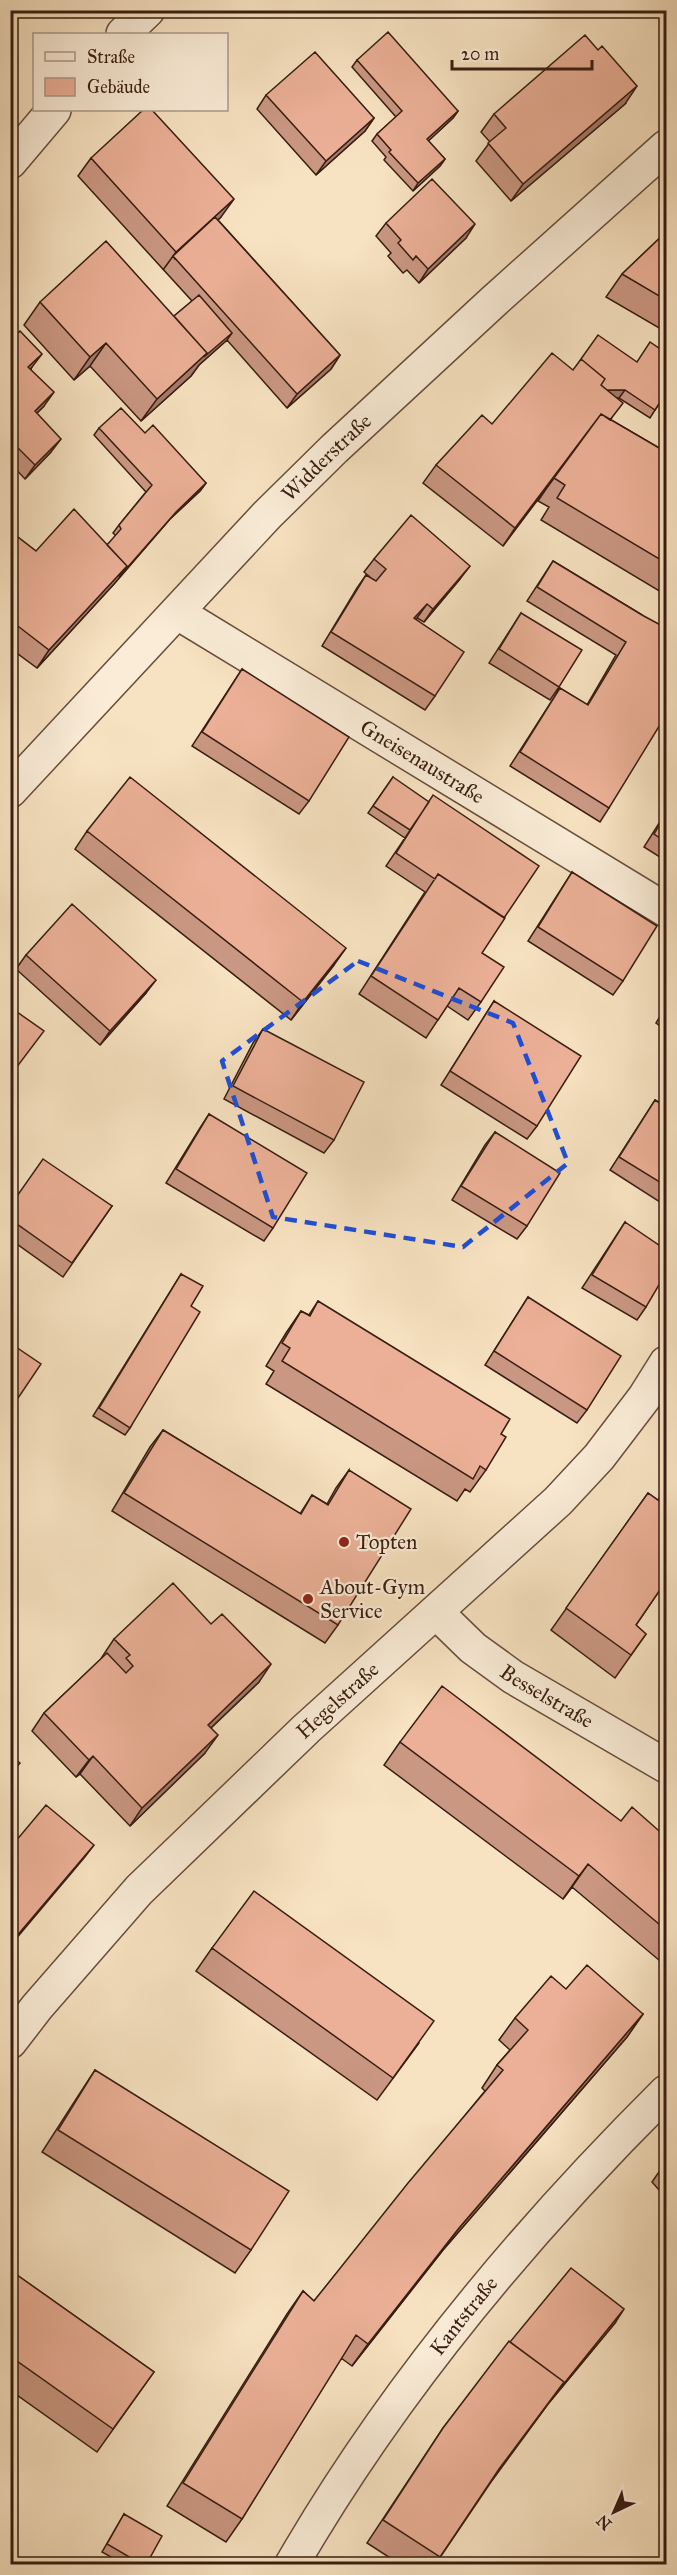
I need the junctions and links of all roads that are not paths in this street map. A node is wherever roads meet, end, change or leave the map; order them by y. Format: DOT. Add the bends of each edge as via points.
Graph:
graph roads {
  1 [pos="148,10"];
  2 [pos="124,33"];
  3 [pos="53,111"];
  4 [pos="666,147"];
  5 [pos="10,162"];
  6 [pos="178,613"];
  7 [pos="10,791"];
  8 [pos="666,910"];
  9 [pos="666,1363"];
  10 [pos="436,1612"];
  11 [pos="666,1766"];
  12 [pos="10,2042"];
  13 [pos="666,2092"];
  14 [pos="292,2565"];
  1 -- 2 [label="street"];
  3 -- 5 [label="street"];
  4 -- 6 [label="street, Widderstraße" via="380,404 267,515"];
  6 -- 7 [label="street, Widderstraße"];
  6 -- 8 [label="street, Gneisenaustraße"];
  9 -- 10 [label="street, Hegelstraße" via="599,1457 558,1501"];
  10 -- 11 [label="street, Besselstraße" via="473,1648 513,1677"];
  10 -- 12 [label="street, Hegelstraße" via="306,1729 139,1890"];
  13 -- 14 [label="street, Kantstraße" via="532,2236 393,2406"];
}
